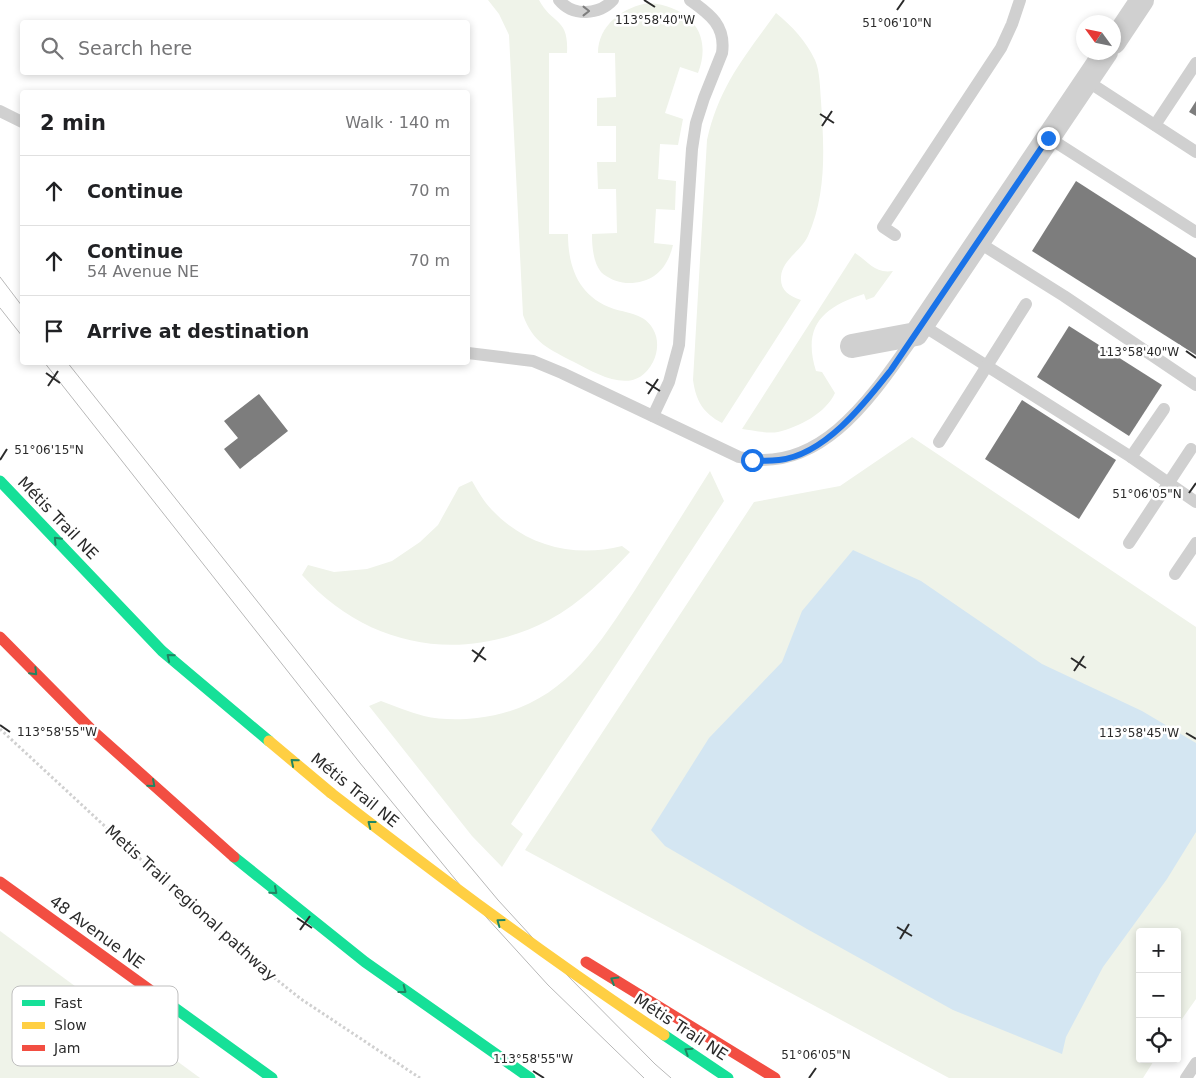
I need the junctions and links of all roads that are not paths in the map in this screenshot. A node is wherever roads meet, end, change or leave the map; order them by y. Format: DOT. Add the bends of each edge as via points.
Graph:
graph roads {
  1 [pos="559,0"];
  2 [pos="613,0"];
  3 [pos="690,0"];
  4 [pos="1020,0"];
  5 [pos="1142,0"];
  6 [pos="1121,32"];
  7 [pos="1101,60"];
  8 [pos="1196,63"];
  9 [pos="1087,81"];
  10 [pos="0,111"];
  11 [pos="20,121"];
  12 [pos="1155,125"];
  13 [pos="1048,138"];
  14 [pos="1196,152"];
  15 [pos="1196,232"];
  16 [pos="895,235"];
  17 [pos="978,242"];
  18 [pos="1026,304"];
  19 [pos="919,330"];
  20 [pos="852,346"];
  21 [pos="470,353"];
  22 [pos="988,368"];
  23 [pos="1196,385"];
  24 [pos="1164,409"];
  25 [pos="653,416"];
  26 [pos="939,442"];
  27 [pos="1191,449"];
  28 [pos="1131,457"];
  29 [pos="0,481"];
  30 [pos="1169,484"];
  31 [pos="1196,502"];
  32 [pos="1129,543"];
  33 [pos="1196,544"];
  34 [pos="1175,574"];
  35 [pos="0,638"];
  36 [pos="0,882"];
  37 [pos="540,950"];
  38 [pos="144,986"];
  39 [pos="178,1010"];
  40 [pos="1196,1063"];
  41 [pos="272,1078"];
  42 [pos="530,1078"];
  43 [pos="728,1078"];
  44 [pos="775,1078"];
  45 [pos="1186,1078"];
  1 -- 2 [label="lane, one-way" via="572,10 585,12 597,10"];
  3 -- 25 [label="lane" via="708,12 717,23 724,42 704,98 694,140 679,345 669,382"];
  4 -- 16 [label="lane" via="1001,48 883,227"];
  5 -- 6 [label="street"];
  7 -- 9 [label="street"];
  8 -- 12 [label="lane"];
  9 -- 12 [label="lane"];
  9 -- 13 [label="street"];
  10 -- 11 [label="lane"];
  12 -- 14 [label="lane"];
  13 -- 15 [label="lane"];
  13 -- 17 [label="street"];
  17 -- 19 [label="street"];
  17 -- 23 [label="lane"];
  18 -- 22 [label="lane"];
  19 -- 20 [label="street"];
  19 -- 22 [label="lane"];
  19 -- 25 [label="lane" via="868,400 820,444 800,455 780,460 739,458"];
  21 -- 25 [label="lane" via="532,361"];
  22 -- 26 [label="lane"];
  22 -- 28 [label="lane"];
  24 -- 28 [label="lane"];
  27 -- 30 [label="lane"];
  28 -- 30 [label="lane"];
  37 -- 29 [label="main road, Métis Trail NE, one-way, bridge" via="331,793 162,651"];
  30 -- 31 [label="lane"];
  30 -- 32 [label="lane"];
  33 -- 34 [label="lane"];
  35 -- 42 [label="main road, one-way" via="106,744 299,912 461,1033"];
  36 -- 38 [label="main road, 48 Avenue NE"];
  43 -- 37 [label="main road, Métis Trail NE, one-way, bridge"];
  44 -- 37 [label="main road, one-way, bridge" via="572,954"];
  39 -- 41 [label="main road, 48 Avenue NE"];
  40 -- 45 [label="lane"];
}
